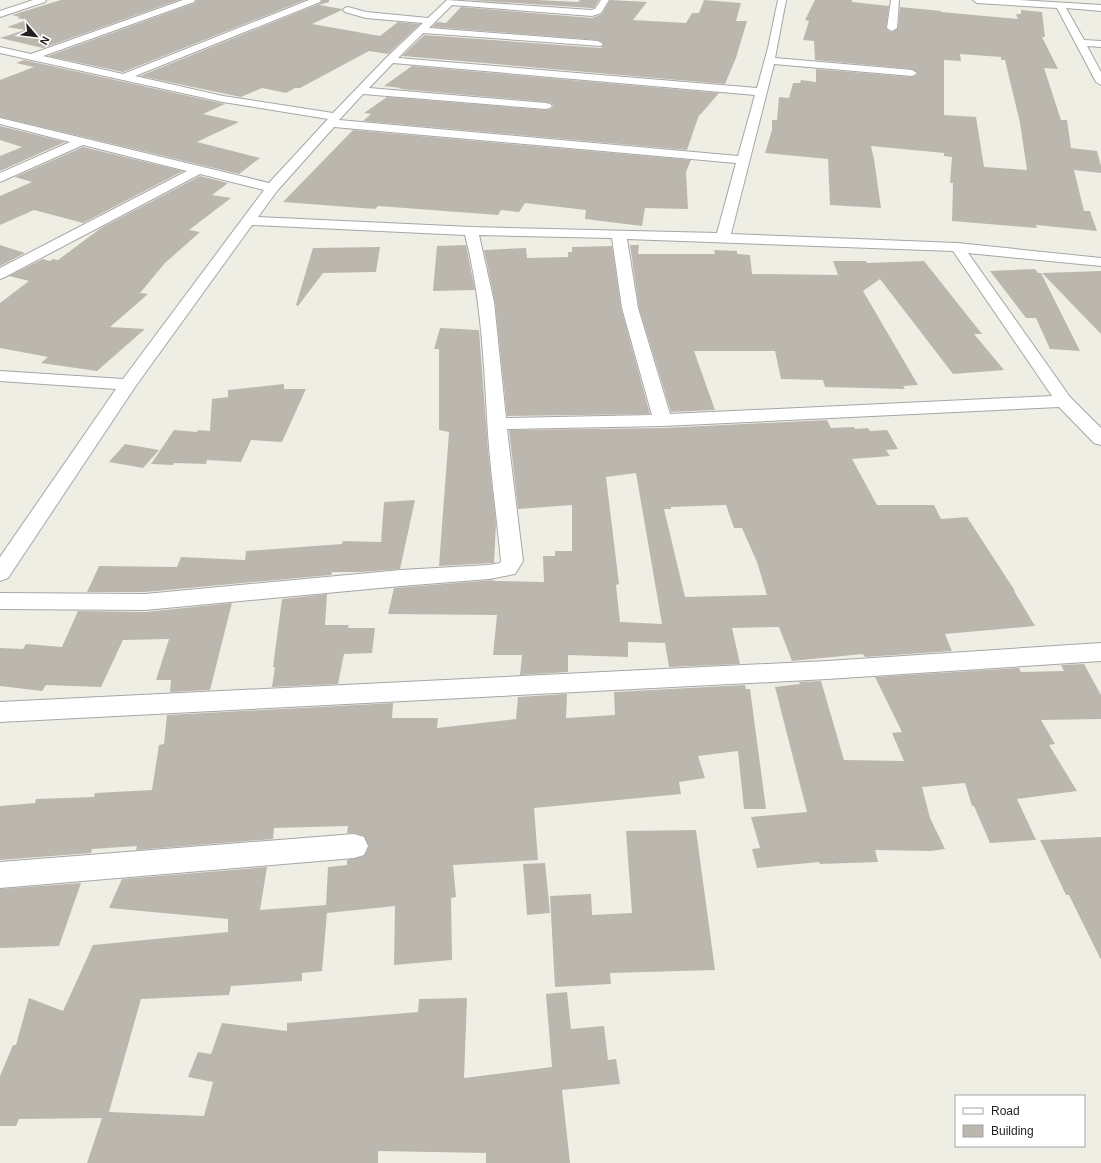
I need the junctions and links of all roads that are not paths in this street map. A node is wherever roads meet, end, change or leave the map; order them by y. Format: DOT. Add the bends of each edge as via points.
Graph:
graph roads {
  1 [pos="42,0"];
  2 [pos="191,0"];
  3 [pos="317,0"];
  4 [pos="605,0"];
  5 [pos="782,0"];
  6 [pos="895,0"];
  7 [pos="977,0"];
  8 [pos="451,1"];
  9 [pos="1060,5"];
  10 [pos="1101,8"];
  11 [pos="348,10"];
  12 [pos="0,14"];
  13 [pos="431,21"];
  14 [pos="892,28"];
  15 [pos="420,30"];
  16 [pos="1079,43"];
  17 [pos="598,44"];
  18 [pos="1101,44"];
  19 [pos="0,50"];
  20 [pos="32,57"];
  21 [pos="390,60"];
  22 [pos="769,61"];
  23 [pos="912,73"];
  24 [pos="124,77"];
  25 [pos="1101,82"];
  26 [pos="361,91"];
  27 [pos="762,92"];
  28 [pos="546,106"];
  29 [pos="333,120"];
  30 [pos="0,121"];
  31 [pos="82,141"];
  32 [pos="742,160"];
  33 [pos="198,170"];
  34 [pos="0,178"];
  35 [pos="272,188"];
  36 [pos="248,221"];
  37 [pos="471,231"];
  38 [pos="619,234"];
  39 [pos="723,238"];
  40 [pos="957,247"];
  41 [pos="1101,262"];
  42 [pos="0,274"];
  43 [pos="0,376"];
  44 [pos="128,385"];
  45 [pos="1064,401"];
  46 [pos="663,420"];
  47 [pos="497,424"];
  48 [pos="1101,439"];
  49 [pos="0,573"];
  50 [pos="0,601"];
  51 [pos="1101,652"];
  52 [pos="0,712"];
  53 [pos="354,846"];
  54 [pos="0,875"];
  1 -- 12 [label="street"];
  2 -- 20 [label="street"];
  3 -- 24 [label="street"];
  4 -- 8 [label="street" via="598,11 592,13"];
  5 -- 22 [label="street" via="777,48"];
  6 -- 14 [label="street"];
  7 -- 9 [label="street"];
  8 -- 13 [label="street"];
  9 -- 10 [label="street"];
  9 -- 16 [label="street"];
  11 -- 13 [label="street" via="366,16"];
  13 -- 15 [label="street"];
  15 -- 17 [label="street"];
  15 -- 21 [label="street"];
  16 -- 18 [label="street"];
  16 -- 25 [label="street"];
  19 -- 20 [label="street"];
  20 -- 24 [label="street"];
  21 -- 26 [label="street"];
  21 -- 27 [label="street"];
  22 -- 23 [label="street"];
  22 -- 27 [label="street"];
  24 -- 29 [label="street"];
  26 -- 28 [label="street"];
  26 -- 29 [label="street"];
  27 -- 32 [label="street"];
  29 -- 32 [label="street"];
  29 -- 35 [label="street"];
  30 -- 31 [label="street"];
  31 -- 33 [label="street"];
  31 -- 34 [label="street"];
  32 -- 39 [label="street"];
  33 -- 35 [label="street"];
  33 -- 42 [label="street"];
  35 -- 36 [label="street"];
  36 -- 37 [label="street"];
  36 -- 44 [label="street"];
  37 -- 38 [label="street"];
  37 -- 47 [label="street" via="480,260 491,336"];
  38 -- 39 [label="street"];
  38 -- 46 [label="street" via="630,308"];
  39 -- 40 [label="street"];
  40 -- 41 [label="street"];
  40 -- 45 [label="street"];
  43 -- 44 [label="street"];
  44 -- 49 [label="street"];
  45 -- 46 [label="street"];
  45 -- 48 [label="street"];
  46 -- 47 [label="street"];
  47 -- 50 [label="street" via="512,561 507,569 145,602"];
  51 -- 52 [label="street" via="826,670"];
  53 -- 54 [label="street"];
}
